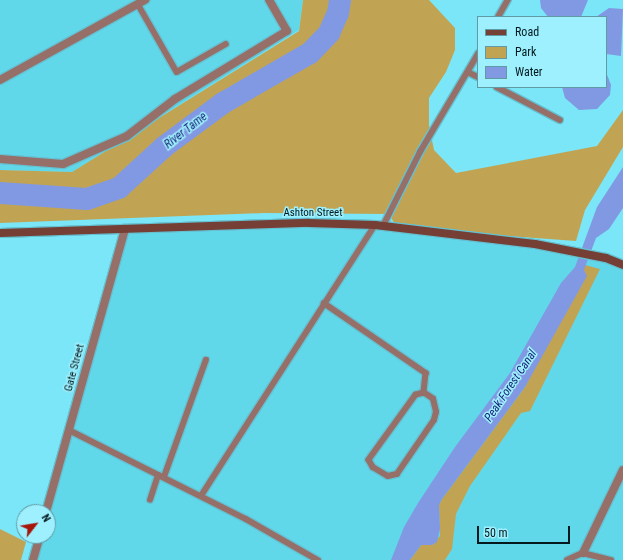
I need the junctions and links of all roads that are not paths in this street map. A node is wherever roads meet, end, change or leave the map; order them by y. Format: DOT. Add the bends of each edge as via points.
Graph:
graph roads {
  1 [pos="270,0"];
  2 [pos="508,0"];
  3 [pos="142,2"];
  4 [pos="499,16"];
  5 [pos="226,44"];
  6 [pos="477,56"];
  7 [pos="468,72"];
  8 [pos="477,76"];
  9 [pos="0,80"];
  10 [pos="499,88"];
  11 [pos="560,120"];
  12 [pos="0,159"];
  13 [pos="379,226"];
  14 [pos="124,229"];
  15 [pos="0,233"];
  16 [pos="623,265"];
  17 [pos="324,303"];
  18 [pos="206,360"];
  19 [pos="424,393"];
  20 [pos="69,430"];
  21 [pos="623,470"];
  22 [pos="161,476"];
  23 [pos="201,496"];
  24 [pos="150,500"];
  25 [pos="48,504"];
  26 [pos="38,544"];
  27 [pos="583,553"];
  28 [pos="33,560"];
  29 [pos="318,560"];
  30 [pos="567,560"];
  31 [pos="611,560"];
  1 -- 12 [label="street" via="286,32 175,99 127,136 63,164"];
  2 -- 4 [label="lane"];
  3 -- 5 [label="lane" via="177,72"];
  3 -- 9 [label="street"];
  6 -- 7 [label="lane"];
  7 -- 8 [label="lane"];
  7 -- 13 [label="lane"];
  10 -- 11 [label="lane"];
  13 -- 14 [label="main road, Ashton Street" via="309,223"];
  13 -- 16 [label="main road, Ashton Street" via="559,249 606,258"];
  13 -- 17 [label="lane"];
  14 -- 15 [label="main road, Ashton Street"];
  14 -- 20 [label="street, Gate Street"];
  17 -- 19 [label="lane" via="426,373"];
  17 -- 23 [label="lane"];
  18 -- 22 [label="lane"];
  19 -- 19 [label="lane" via="416,395 369,460 374,467 388,476 397,474 434,420 436,412 433,399"];
  20 -- 22 [label="lane"];
  20 -- 25 [label="street, Gate Street"];
  21 -- 27 [label="street"];
  22 -- 23 [label="lane"];
  22 -- 24 [label="lane"];
  23 -- 29 [label="lane"];
  26 -- 28 [label="street"];
  27 -- 30 [label="lane"];
  27 -- 31 [label="lane"];
}
